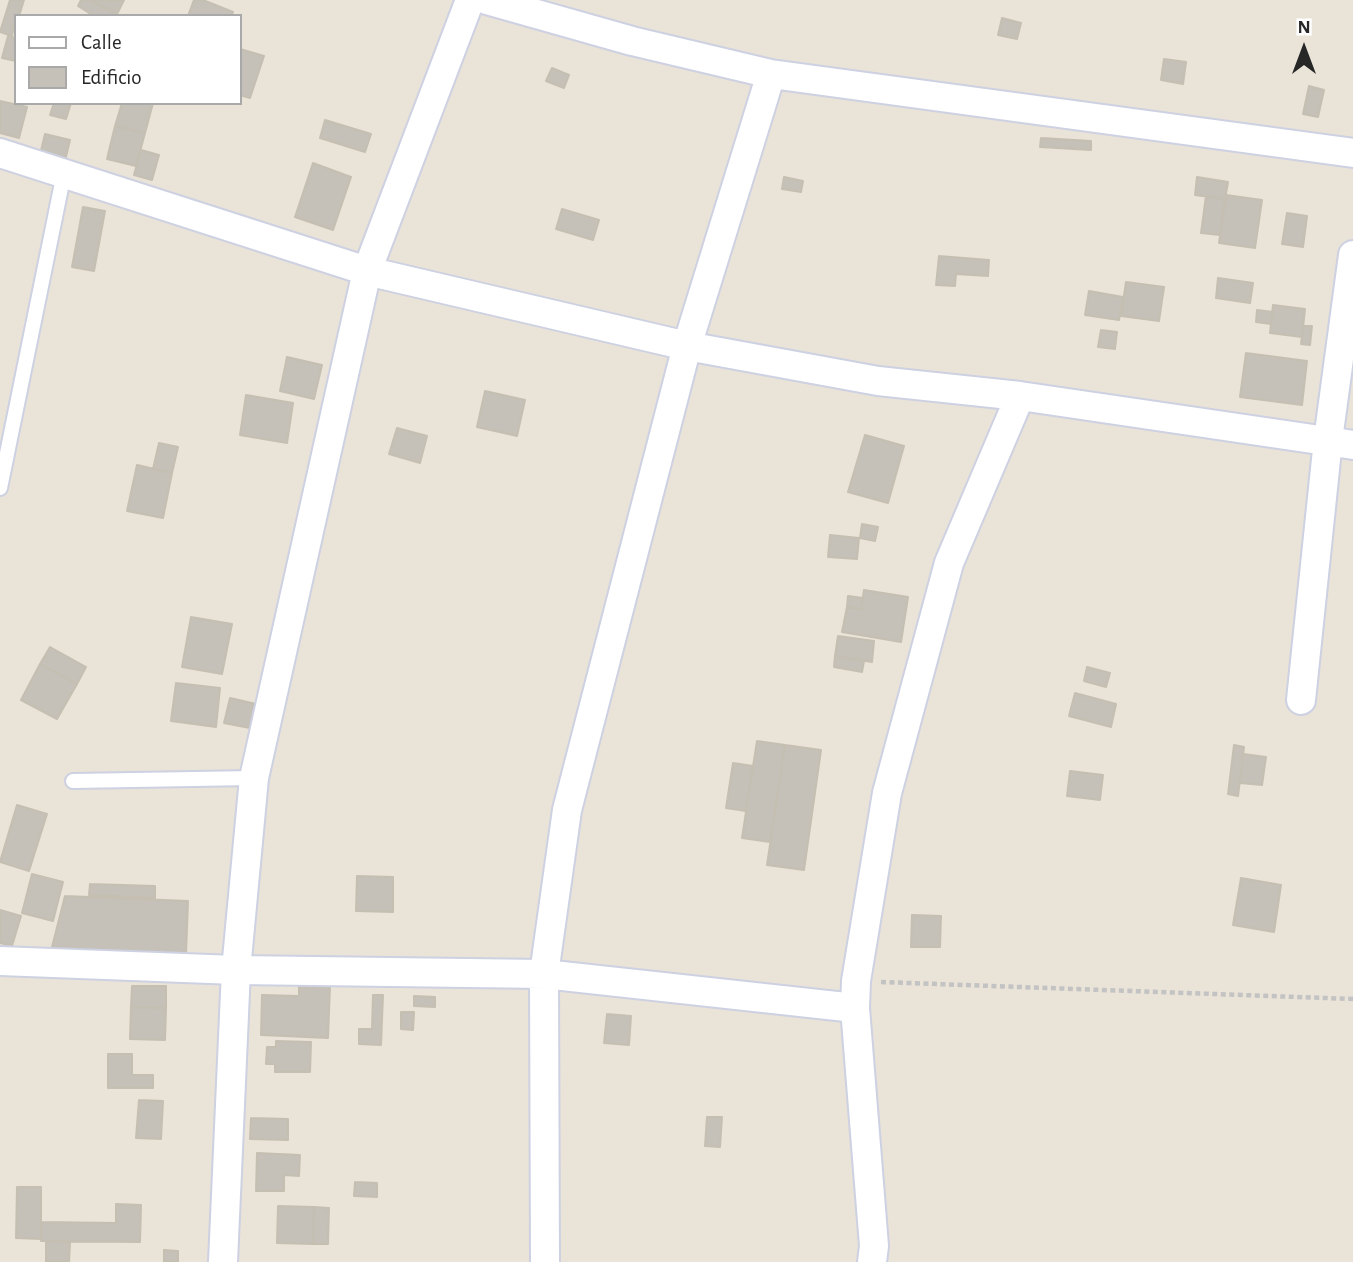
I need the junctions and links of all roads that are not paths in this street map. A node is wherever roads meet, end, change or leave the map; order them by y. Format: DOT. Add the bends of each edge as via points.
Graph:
graph roads {
  1 [pos="470,0"];
  2 [pos="487,0"];
  3 [pos="771,74"];
  4 [pos="0,153"];
  5 [pos="1353,153"];
  6 [pos="64,173"];
  7 [pos="1353,255"];
  8 [pos="367,271"];
  9 [pos="687,346"];
  10 [pos="1020,396"];
  11 [pos="1340,443"];
  12 [pos="0,488"];
  13 [pos="1301,700"];
  14 [pos="254,778"];
  15 [pos="73,781"];
  16 [pos="0,961"];
  17 [pos="236,970"];
  18 [pos="544,974"];
  19 [pos="855,995"];
  20 [pos="223,1262"];
  21 [pos="545,1262"];
  22 [pos="872,1262"];
  1 -- 8 [label="street"];
  2 -- 3 [label="street"];
  3 -- 5 [label="street"];
  3 -- 9 [label="street"];
  4 -- 6 [label="street"];
  6 -- 8 [label="street"];
  6 -- 12 [label="lane"];
  7 -- 11 [label="street"];
  8 -- 9 [label="street"];
  8 -- 14 [label="street"];
  9 -- 10 [label="street" via="878,381"];
  9 -- 18 [label="street" via="567,810"];
  10 -- 11 [label="street"];
  10 -- 19 [label="street" via="950,563 887,793"];
  11 -- 13 [label="street"];
  14 -- 15 [label="lane"];
  14 -- 17 [label="street"];
  16 -- 17 [label="street"];
  17 -- 18 [label="street"];
  17 -- 20 [label="street"];
  18 -- 19 [label="street"];
  18 -- 21 [label="street"];
  19 -- 22 [label="street"];
}
